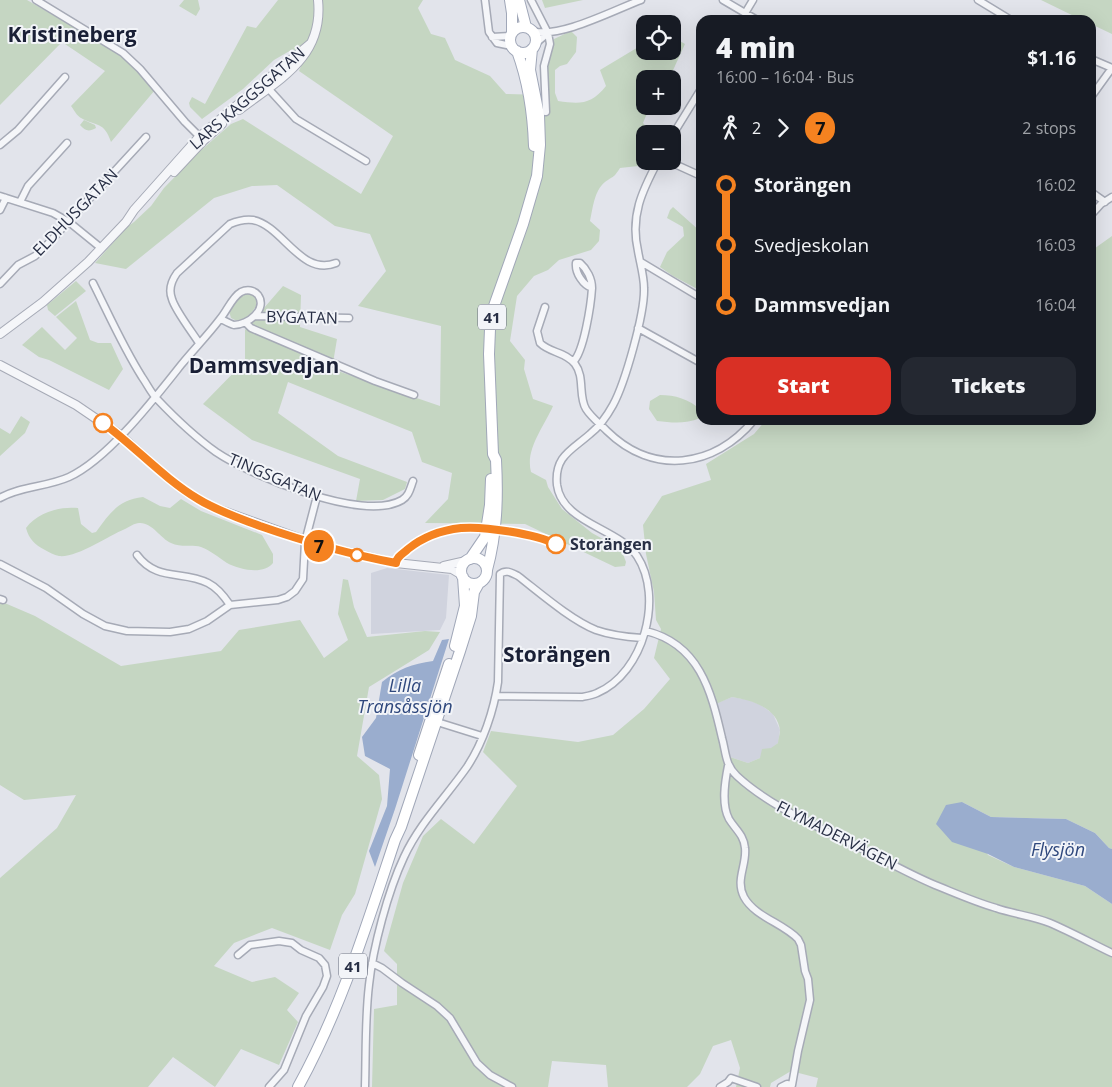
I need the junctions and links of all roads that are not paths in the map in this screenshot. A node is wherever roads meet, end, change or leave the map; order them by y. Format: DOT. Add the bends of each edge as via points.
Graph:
graph roads {
  1 [pos="36,0"];
  2 [pos="318,0"];
  3 [pos="485,0"];
  4 [pos="510,0"];
  5 [pos="519,0"];
  6 [pos="531,0"];
  7 [pos="641,0"];
  8 [pos="723,0"];
  9 [pos="753,0"];
  10 [pos="978,0"];
  11 [pos="741,15"];
  12 [pos="744,15"];
  13 [pos="1003,15"];
  14 [pos="530,29"];
  15 [pos="548,33"];
  16 [pos="492,37"];
  17 [pos="513,41"];
  18 [pos="534,46"];
  19 [pos="1096,61"];
  20 [pos="1112,68"];
  21 [pos="65,77"];
  22 [pos="265,86"];
  23 [pos="1096,91"];
  24 [pos="696,96"];
  25 [pos="546,112"];
  26 [pos="679,125"];
  27 [pos="146,137"];
  28 [pos="201,139"];
  29 [pos="67,143"];
  30 [pos="0,145"];
  31 [pos="366,161"];
  32 [pos="681,167"];
  33 [pos="654,170"];
  34 [pos="696,174"];
  35 [pos="533,186"];
  36 [pos="1096,196"];
  37 [pos="3,197"];
  38 [pos="1112,197"];
  39 [pos="20,202"];
  40 [pos="1105,202"];
  41 [pos="0,210"];
  42 [pos="1096,210"];
  43 [pos="67,221"];
  44 [pos="101,248"];
  45 [pos="640,262"];
  46 [pos="336,263"];
  47 [pos="93,283"];
  48 [pos="0,284"];
  49 [pos="592,288"];
  50 [pos="696,295"];
  51 [pos="545,307"];
  52 [pos="255,316"];
  53 [pos="349,318"];
  54 [pos="221,319"];
  55 [pos="246,323"];
  56 [pos="638,328"];
  57 [pos="0,334"];
  58 [pos="199,343"];
  59 [pos="696,360"];
  60 [pos="573,362"];
  61 [pos="0,365"];
  62 [pos="414,396"];
  63 [pos="156,398"];
  64 [pos="600,425"];
  65 [pos="749,425"];
  66 [pos="120,435"];
  67 [pos="493,454"];
  68 [pos="413,482"];
  69 [pos="317,496"];
  70 [pos="0,498"];
  71 [pos="305,542"];
  72 [pos="137,555"];
  73 [pos="468,560"];
  74 [pos="0,564"];
  75 [pos="441,567"];
  76 [pos="487,570"];
  77 [pos="462,576"];
  78 [pos="479,583"];
  79 [pos="230,605"];
  80 [pos="646,631"];
  81 [pos="642,638"];
  82 [pos="496,696"];
  83 [pos="434,721"];
  84 [pos="482,736"];
  85 [pos="728,766"];
  86 [pos="1112,952"];
  87 [pos="238,955"];
  88 [pos="372,963"];
  89 [pos="270,1087"];
  90 [pos="298,1087"];
  91 [pos="365,1087"];
  92 [pos="512,1087"];
  93 [pos="720,1087"];
  94 [pos="757,1087"];
  95 [pos="781,1087"];
  1 -- 28 [label="street" via="123,53"];
  2 -- 22 [label="street, LARS KAGGSGATAN" via="317,25 311,44"];
  3 -- 16 [label="street" via="487,27"];
  4 -- 17 [label="main road, 41"];
  5 -- 14 [label="main road, 41"];
  6 -- 15 [label="street"];
  7 -- 15 [label="street"];
  8 -- 11 [label="street"];
  9 -- 12 [label="street"];
  10 -- 13 [label="street"];
  14 -- 15 [label="street"];
  14 -- 17 [label="main road" via="521,26"];
  14 -- 18 [label="main road, 41" via="536,39"];
  15 -- 18 [label="street"];
  15 -- 25 [label="street" via="550,44 544,66"];
  16 -- 17 [label="street"];
  16 -- 17 [label="street" via="498,43"];
  17 -- 18 [label="main road" via="524,53"];
  17 -- 35 [label="main road, 41" via="524,70 532,115"];
  18 -- 35 [label="main road, 41" via="530,70 540,133 538,169"];
  19 -- 20 [label="street"];
  20 -- 23 [label="street"];
  21 -- 30 [label="street" via="18,130"];
  22 -- 28 [label="street, LARS KAGGSGATAN"];
  22 -- 31 [label="street" via="296,119"];
  24 -- 26 [label="street"];
  27 -- 43 [label="street, ELDHUSGATAN"];
  28 -- 44 [label="street, LARS KAGGSGATAN"];
  29 -- 39 [label="street" via="28,186"];
  32 -- 34 [label="street"];
  33 -- 45 [label="street" via="639,200 636,217 635,234"];
  35 -- 67 [label="main road, 41" via="494,306 490,329"];
  36 -- 40 [label="street"];
  37 -- 39 [label="street"];
  37 -- 41 [label="street"];
  38 -- 40 [label="street"];
  39 -- 43 [label="street"];
  40 -- 42 [label="street"];
  43 -- 44 [label="street"];
  43 -- 48 [label="street, ELDHUSGATAN" via="44,248 18,265"];
  44 -- 57 [label="street, LARS KAGGSGATAN" via="43,302"];
  45 -- 50 [label="street"];
  45 -- 56 [label="street" via="644,301"];
  46 -- 58 [label="street" via="319,266 253,220 230,224 177,273 170,289 172,299"];
  47 -- 63 [label="street, TINGSGATAN" via="121,340"];
  49 -- 60 [label="street" via="584,334"];
  51 -- 60 [label="street" via="537,331 540,343"];
  52 -- 53 [label="street, BYGATAN"];
  52 -- 54 [label="street, BYGATAN" via="260,301 258,294 245,290 239,293"];
  52 -- 55 [label="street, BYGATAN"];
  54 -- 55 [label="street, BYGATAN" via="233,325"];
  54 -- 58 [label="street, BYGATAN"];
  55 -- 62 [label="street" via="251,328"];
  56 -- 59 [label="street"];
  56 -- 64 [label="street" via="617,397"];
  58 -- 63 [label="street, BYGATAN"];
  60 -- 64 [label="street" via="579,372 585,407"];
  61 -- 66 [label="street" via="76,405"];
  63 -- 66 [label="street, BYGATAN"];
  63 -- 69 [label="street, TINGSGATAN" via="189,431 217,452 242,467"];
  64 -- 65 [label="street" via="633,452 656,460 680,461 700,458 723,447"];
  64 -- 80 [label="street" via="566,453 559,465 557,486 569,508 628,545 636,555 646,576 648,590"];
  66 -- 70 [label="street, BYGATAN" via="79,472 63,480"];
  66 -- 71 [label="street" via="198,500"];
  67 -- 73 [label="main road, 41" via="485,537"];
  67 -- 76 [label="main road, 41" via="498,506"];
  68 -- 69 [label="street, TINGSGATAN" via="409,494 401,501 388,504 350,505"];
  69 -- 71 [label="street"];
  71 -- 75 [label="street" via="396,563"];
  71 -- 79 [label="street" via="303,579 295,591 278,600"];
  72 -- 79 [label="street" via="154,570 209,583"];
  73 -- 75 [label="street"];
  73 -- 76 [label="main road" via="481,560"];
  73 -- 77 [label="main road, 41" via="462,567"];
  74 -- 79 [label="street" via="46,588 105,626 127,631 189,629"];
  75 -- 77 [label="street"];
  76 -- 78 [label="main road, 41"];
  77 -- 78 [label="main road" via="470,583"];
  77 -- 83 [label="main road, 41" via="464,615"];
  78 -- 83 [label="main road, 41" via="474,592 472,616"];
  80 -- 81 [label="street"];
  80 -- 85 [label="street" via="683,649 700,672 707,686"];
  81 -- 82 [label="street" via="626,670 596,694"];
  81 -- 82 [label="street" via="596,630 518,576 508,571 501,572"];
  82 -- 84 [label="street"];
  83 -- 84 [label="street"];
  83 -- 90 [label="main road, 41" via="341,998"];
  84 -- 88 [label="street" via="468,765 404,856"];
  85 -- 86 [label="street, FLYMADERVÄGEN" via="777,805 934,885 995,908 1049,923"];
  85 -- 95 [label="street" via="726,809 728,818 744,840 740,878 744,897 752,907 798,939 808,979 810,1000 792,1085"];
  87 -- 89 [label="street" via="250,945 280,941 292,943 319,958 328,976 306,1016 284,1070"];
  88 -- 91 [label="street"];
  88 -- 92 [label="street" via="437,1006 450,1018 477,1063 490,1075"];
  93 -- 94 [label="street" via="731,1078"];
}
